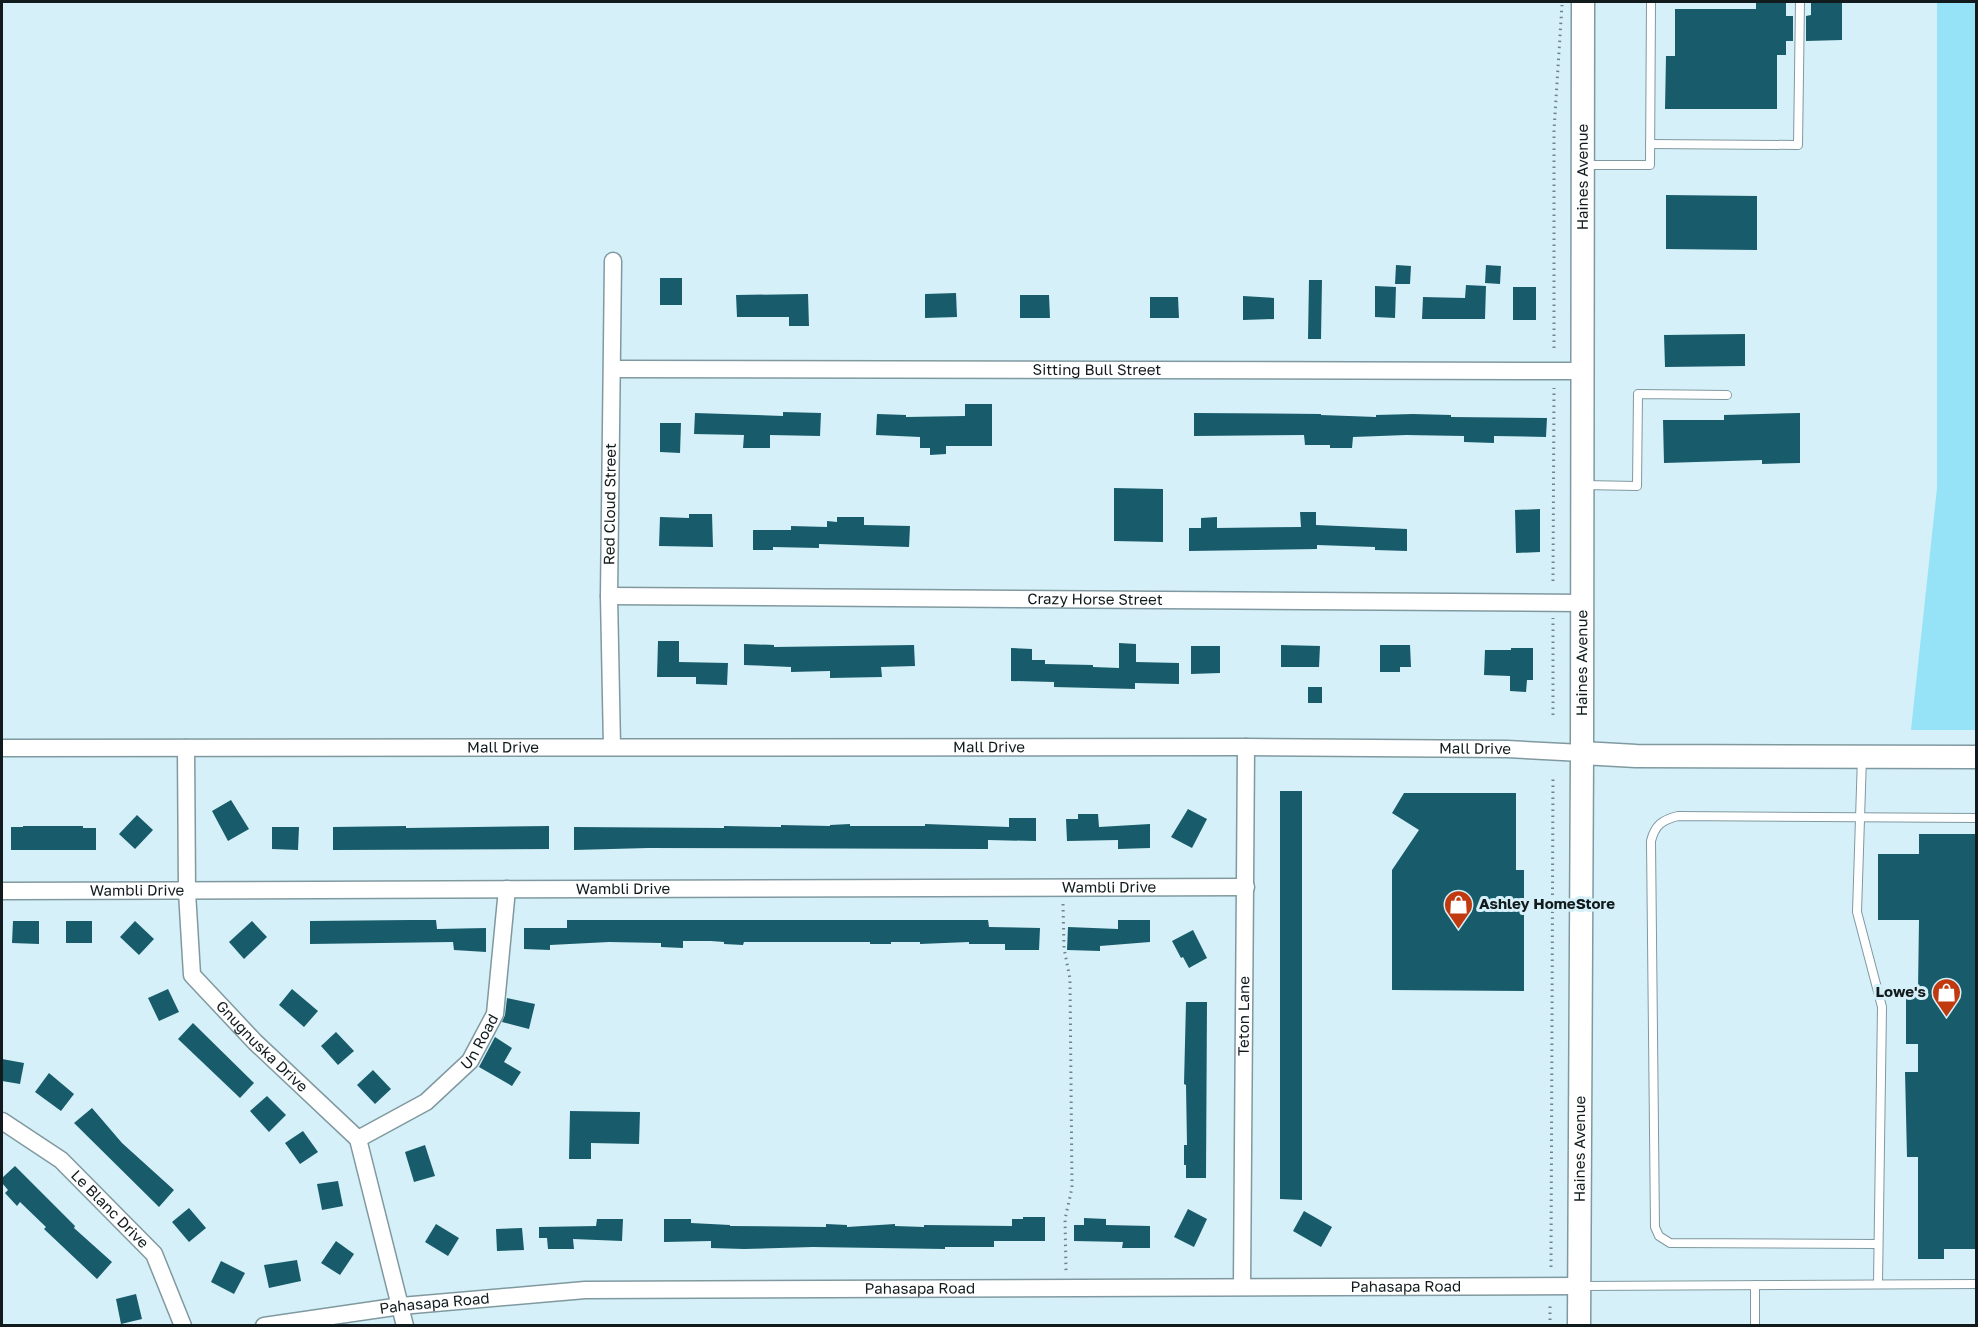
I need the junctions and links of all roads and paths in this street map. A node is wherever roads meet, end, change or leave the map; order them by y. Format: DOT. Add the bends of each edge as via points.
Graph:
graph roads {
  1 [pos="1562,2"];
  2 [pos="1583,2"];
  3 [pos="1651,2"];
  4 [pos="1800,2"];
  5 [pos="1650,144"];
  6 [pos="1583,165"];
  7 [pos="613,261"];
  8 [pos="1554,348"];
  9 [pos="613,369"];
  10 [pos="1583,371"];
  11 [pos="1554,388"];
  12 [pos="1727,395"];
  13 [pos="1582,485"];
  14 [pos="1553,581"];
  15 [pos="609,596"];
  16 [pos="1582,603"];
  17 [pos="1553,618"];
  18 [pos="1553,715"];
  19 [pos="612,747"];
  20 [pos="1246,747"];
  21 [pos="2,748"];
  22 [pos="186,748"];
  23 [pos="1582,753"];
  24 [pos="1862,757"];
  25 [pos="1977,757"];
  26 [pos="1553,775"];
  27 [pos="1860,817"];
  28 [pos="1977,818"];
  29 [pos="1246,887"];
  30 [pos="1063,888"];
  31 [pos="507,889"];
  32 [pos="2,891"];
  33 [pos="187,892"];
  34 [pos="2,1121"];
  35 [pos="358,1139"];
  36 [pos="1878,1244"];
  37 [pos="1551,1267"];
  38 [pos="1878,1284"];
  39 [pos="1977,1284"];
  40 [pos="1755,1285"];
  41 [pos="1242,1286"];
  42 [pos="1579,1286"];
  43 [pos="1067,1287"];
  44 [pos="1550,1304"];
  45 [pos="401,1306"];
  46 [pos="183,1326"];
  47 [pos="264,1326"];
  48 [pos="405,1326"];
  49 [pos="1550,1326"];
  50 [pos="1579,1326"];
  51 [pos="1755,1326"];
  1 -- 8 [label="path" via="1554,130"];
  2 -- 6 [label="main road, Haines Avenue"];
  3 -- 5 [label="lane"];
  4 -- 5 [label="lane" via="1798,145"];
  5 -- 6 [label="lane" via="1650,165"];
  6 -- 10 [label="main road, Haines Avenue"];
  7 -- 9 [label="street, Red Cloud Street"];
  9 -- 10 [label="street, Sitting Bull Street"];
  9 -- 15 [label="street, Red Cloud Street"];
  10 -- 13 [label="main road, Haines Avenue"];
  11 -- 14 [label="path"];
  12 -- 13 [label="lane" via="1638,394 1637,486"];
  13 -- 16 [label="main road, Haines Avenue"];
  15 -- 16 [label="street, Crazy Horse Street"];
  15 -- 19 [label="street, Red Cloud Street"];
  16 -- 23 [label="main road, Haines Avenue"];
  17 -- 18 [label="path"];
  19 -- 20 [label="street, Mall Drive"];
  19 -- 22 [label="street, Mall Drive"];
  20 -- 23 [label="street, Mall Drive"];
  20 -- 29 [label="street, Teton Lane"];
  21 -- 22 [label="street, Mall Drive"];
  22 -- 33 [label="street, Gnugnuska Drive"];
  23 -- 24 [label="main road, Mall Drive"];
  23 -- 42 [label="main road, Haines Avenue"];
  24 -- 25 [label="main road, Mall Drive"];
  24 -- 27 [label="lane"];
  26 -- 37 [label="path"];
  27 -- 28 [label="lane"];
  27 -- 36 [label="lane" via="1857,912 1882,1007"];
  27 -- 36 [label="lane" via="1678,816 1665,819 1654,829 1651,853 1655,1227 1659,1236 1670,1243"];
  29 -- 30 [label="street, Wambli Drive"];
  29 -- 41 [label="street, Teton Lane"];
  30 -- 31 [label="street, Wambli Drive"];
  30 -- 43 [label="path" via="1064,948 1070,979 1072,1188 1065,1219"];
  31 -- 33 [label="street, Wambli Drive"];
  31 -- 35 [label="street, Un Road" via="495,1014 470,1061 426,1102"];
  32 -- 33 [label="street, Wambli Drive"];
  33 -- 35 [label="street, Gnugnuska Drive" via="192,975 255,1042"];
  34 -- 46 [label="street, Le Blanc Drive" via="62,1160 154,1254"];
  35 -- 45 [label="street"];
  36 -- 38 [label="lane"];
  38 -- 39 [label="lane"];
  38 -- 40 [label="lane"];
  40 -- 42 [label="lane"];
  40 -- 51 [label="lane"];
  41 -- 42 [label="street, Pahasapa Road"];
  41 -- 43 [label="street, Pahasapa Road"];
  42 -- 50 [label="main road, Haines Avenue"];
  43 -- 45 [label="street, Pahasapa Road" via="585,1290"];
  44 -- 49 [label="path"];
  45 -- 47 [label="street, Pahasapa Road"];
  45 -- 48 [label="street"];
}
